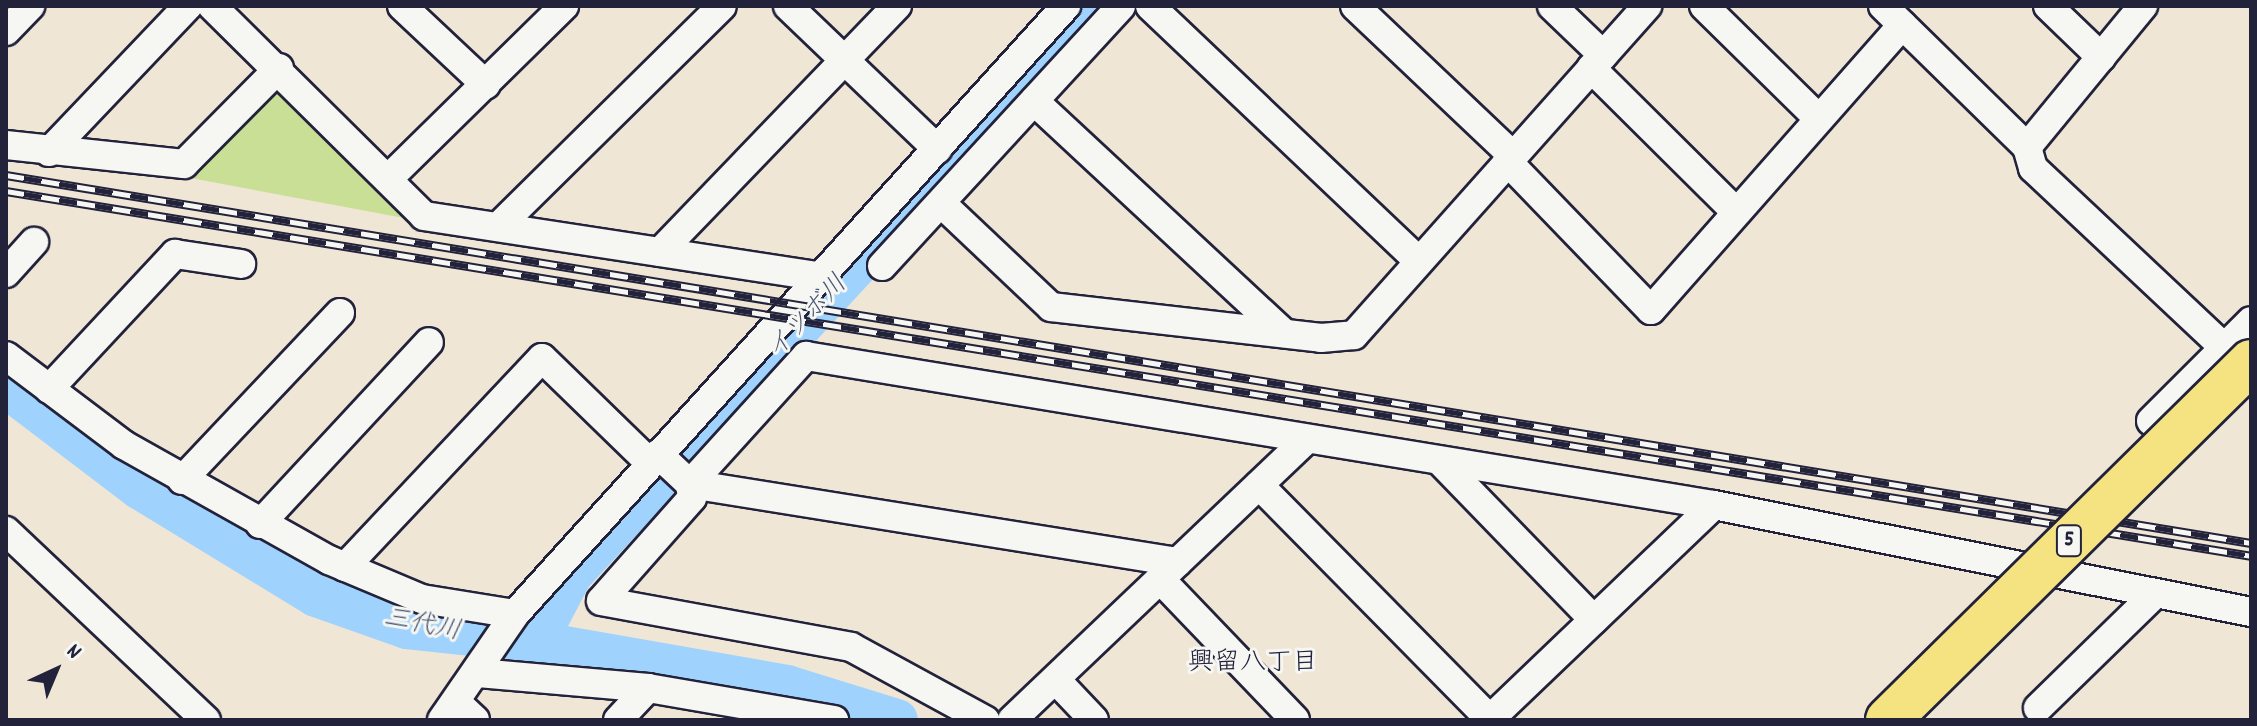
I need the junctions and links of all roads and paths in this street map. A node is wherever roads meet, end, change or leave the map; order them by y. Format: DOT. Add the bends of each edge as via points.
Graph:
graph roads {
  1 [pos="30,6"];
  2 [pos="188,6"];
  3 [pos="212,6"];
  4 [pos="402,6"];
  5 [pos="564,6"];
  6 [pos="722,6"];
  7 [pos="788,6"];
  8 [pos="897,6"];
  9 [pos="1066,6"];
  10 [pos="1121,6"];
  11 [pos="1150,6"];
  12 [pos="1355,6"];
  13 [pos="1552,6"];
  14 [pos="1647,6"];
  15 [pos="1704,6"];
  16 [pos="2048,6"];
  17 [pos="2143,6"];
  18 [pos="1893,15"];
  19 [pos="6,31"];
  20 [pos="2101,57"];
  21 [pos="846,58"];
  22 [pos="1597,62"];
  23 [pos="279,68"];
  24 [pos="486,85"];
  25 [pos="1034,101"];
  26 [pos="1817,117"];
  27 [pos="6,145"];
  28 [pos="2027,147"];
  29 [pos="937,149"];
  30 [pos="49,152"];
  31 [pos="1509,158"];
  32 [pos="388,179"];
  33 [pos="941,203"];
  34 [pos="1735,211"];
  35 [pos="501,224"];
  36 [pos="34,242"];
  37 [pos="660,252"];
  38 [pos="1418,260"];
  39 [pos="241,264"];
  40 [pos="882,266"];
  41 [pos="6,273"];
  42 [pos="821,277"];
  43 [pos="340,313"];
  44 [pos="2251,321"];
  45 [pos="1284,333"];
  46 [pos="429,342"];
  47 [pos="2238,355"];
  48 [pos="6,356"];
  49 [pos="2251,373"];
  50 [pos="49,389"];
  51 [pos="2151,421"];
  52 [pos="1307,439"];
  53 [pos="654,459"];
  54 [pos="1440,461"];
  55 [pos="182,480"];
  56 [pos="690,484"];
  57 [pos="1259,485"];
  58 [pos="1714,505"];
  59 [pos="260,524"];
  60 [pos="6,533"];
  61 [pos="345,567"];
  62 [pos="1169,571"];
  63 [pos="2155,594"];
  64 [pos="2251,612"];
  65 [pos="515,614"];
  66 [pos="1594,620"];
  67 [pos="478,673"];
  68 [pos="1056,680"];
  69 [pos="648,688"];
  70 [pos="2038,708"];
  71 [pos="457,714"];
  72 [pos="784,715"];
  73 [pos="206,720"];
  74 [pos="618,720"];
  75 [pos="834,720"];
  76 [pos="985,720"];
  77 [pos="1012,720"];
  78 [pos="1094,720"];
  79 [pos="1295,720"];
  80 [pos="1489,720"];
  81 [pos="1888,720"];
  1 -- 19 [label="street"];
  2 -- 30 [label="street"];
  3 -- 23 [label="street"];
  4 -- 24 [label="street"];
  5 -- 24 [label="street"];
  6 -- 35 [label="street"];
  7 -- 21 [label="street"];
  8 -- 21 [label="street"];
  9 -- 29 [label="street"];
  10 -- 25 [label="street"];
  11 -- 38 [label="street"];
  12 -- 31 [label="street"];
  13 -- 22 [label="street"];
  14 -- 22 [label="street"];
  15 -- 26 [label="street"];
  16 -- 20 [label="street"];
  17 -- 20 [label="street"];
  18 -- 26 [label="street"];
  18 -- 28 [label="street"];
  20 -- 28 [label="street"];
  21 -- 29 [label="street"];
  21 -- 37 [label="street"];
  22 -- 31 [label="street"];
  22 -- 34 [label="street"];
  23 -- 30 [label="street" via="184,164"];
  23 -- 32 [label="street"];
  24 -- 32 [label="street"];
  25 -- 33 [label="street"];
  25 -- 45 [label="street"];
  26 -- 34 [label="street"];
  27 -- 30 [label="street"];
  28 -- 47 [label="street" via="2033,168"];
  29 -- 42 [label="street"];
  31 -- 34 [label="street" via="1651,310"];
  31 -- 38 [label="street"];
  32 -- 35 [label="street" via="424,216"];
  33 -- 40 [label="street"];
  33 -- 45 [label="street" via="1051,307"];
  35 -- 37 [label="street"];
  36 -- 41 [label="street"];
  37 -- 42 [label="street"];
  38 -- 45 [label="street" via="1354,335"];
  39 -- 50 [label="street" via="175,254"];
  42 -- 53 [label="street"];
  43 -- 55 [label="street"];
  44 -- 47 [label="street"];
  46 -- 59 [label="street"];
  47 -- 49 [label="street"];
  47 -- 51 [label="street"];
  47 -- 81 [label="main road, 5, bridge"];
  48 -- 50 [label="street"];
  50 -- 55 [label="street"];
  52 -- 54 [label="street"];
  52 -- 56 [label="street" via="806,356"];
  52 -- 57 [label="street"];
  53 -- 56 [label="street"];
  53 -- 61 [label="street" via="542,358"];
  53 -- 65 [label="street"];
  54 -- 58 [label="street"];
  54 -- 66 [label="street"];
  55 -- 59 [label="street"];
  56 -- 62 [label="street"];
  56 -- 76 [label="street" via="692,498 601,601 851,647"];
  57 -- 62 [label="street"];
  57 -- 80 [label="street"];
  58 -- 63 [label="street" via="2102,577"];
  58 -- 66 [label="street"];
  59 -- 61 [label="street"];
  60 -- 73 [label="street"];
  61 -- 65 [label="street" via="422,599"];
  62 -- 68 [label="street"];
  62 -- 79 [label="street"];
  63 -- 64 [label="street"];
  63 -- 70 [label="street"];
  65 -- 67 [label="street"];
  66 -- 80 [label="street"];
  67 -- 69 [label="street"];
  67 -- 71 [label="street"];
  68 -- 77 [label="street"];
  68 -- 78 [label="street"];
  69 -- 72 [label="street"];
  69 -- 74 [label="street"];
  72 -- 75 [label="street"];
}
